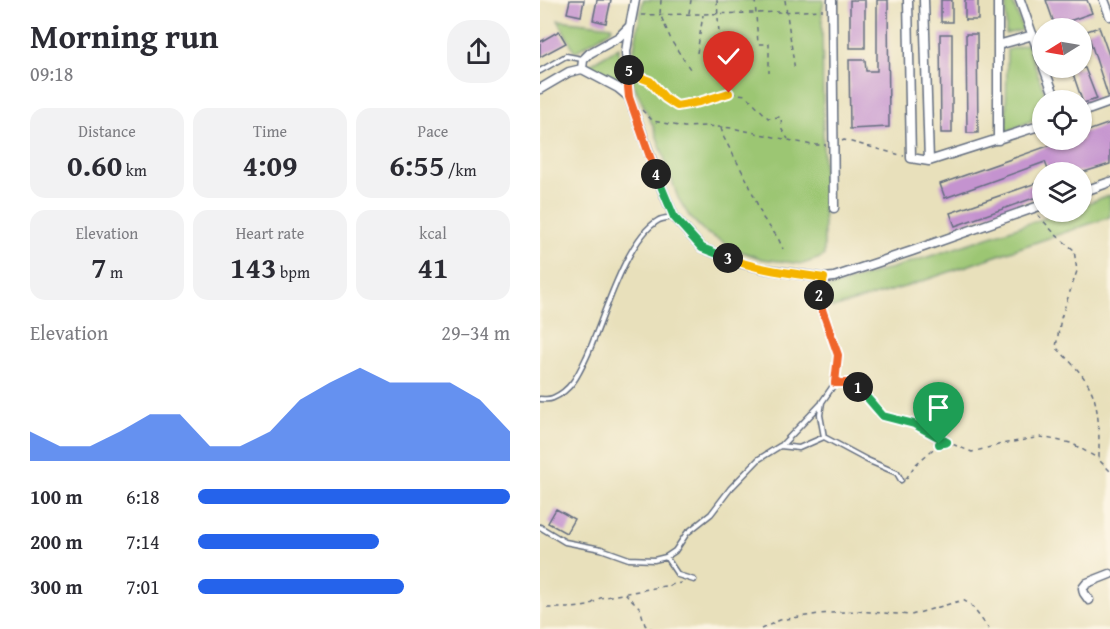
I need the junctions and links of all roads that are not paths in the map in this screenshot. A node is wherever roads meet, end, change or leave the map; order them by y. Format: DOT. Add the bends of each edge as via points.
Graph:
graph roads {
  1 [pos="635,0"];
  2 [pos="832,0"];
  3 [pos="908,0"];
  4 [pos="924,0"];
  5 [pos="998,0"];
  6 [pos="1020,0"];
  7 [pos="1104,0"];
  8 [pos="1110,16"];
  9 [pos="630,26"];
  10 [pos="1032,32"];
  11 [pos="1032,35"];
  12 [pos="998,45"];
  13 [pos="583,60"];
  14 [pos="582,69"];
  15 [pos="540,70"];
  16 [pos="540,88"];
  17 [pos="629,97"];
  18 [pos="1110,102"];
  19 [pos="1092,108"];
  20 [pos="1032,128"];
  21 [pos="998,140"];
  22 [pos="929,161"];
  23 [pos="1110,182"];
  24 [pos="1092,188"];
  25 [pos="834,208"];
  26 [pos="1032,209"];
  27 [pos="674,217"];
  28 [pos="824,278"];
  29 [pos="540,399"];
  30 [pos="822,402"];
  31 [pos="824,436"];
  32 [pos="780,446"];
  33 [pos="901,480"];
  34 [pos="540,526"];
  35 [pos="666,556"];
  36 [pos="1110,574"];
  37 [pos="692,580"];
  38 [pos="1089,600"];
  1 -- 9 [label="street"];
  2 -- 25 [label="street"];
  3 -- 22 [label="street" via="910,158"];
  4 -- 22 [label="street"];
  5 -- 12 [label="street"];
  6 -- 10 [label="street"];
  7 -- 8 [label="street"];
  9 -- 13 [label="street"];
  9 -- 17 [label="street" via="626,52"];
  11 -- 12 [label="street"];
  12 -- 21 [label="street"];
  13 -- 14 [label="street"];
  13 -- 15 [label="lane" via="566,56"];
  14 -- 16 [label="street"];
  14 -- 17 [label="street"];
  17 -- 27 [label="street"];
  18 -- 19 [label="street"];
  20 -- 21 [label="street"];
  21 -- 22 [label="street"];
  23 -- 24 [label="street"];
  26 -- 28 [label="street"];
  27 -- 28 [label="street" via="702,248 740,263"];
  27 -- 29 [label="lane" via="660,219 627,257 575,380 552,399"];
  28 -- 30 [label="lane" via="818,298 838,355 835,383"];
  30 -- 31 [label="lane"];
  30 -- 32 [label="lane"];
  31 -- 32 [label="lane" via="799,448"];
  31 -- 33 [label="lane" via="897,473"];
  32 -- 35 [label="lane" via="759,459 711,514 687,533 675,552"];
  34 -- 35 [label="lane" via="565,542 629,559 654,560"];
  35 -- 37 [label="lane" via="678,575"];
  36 -- 38 [label="street" via="1087,583 1083,588"];
}
